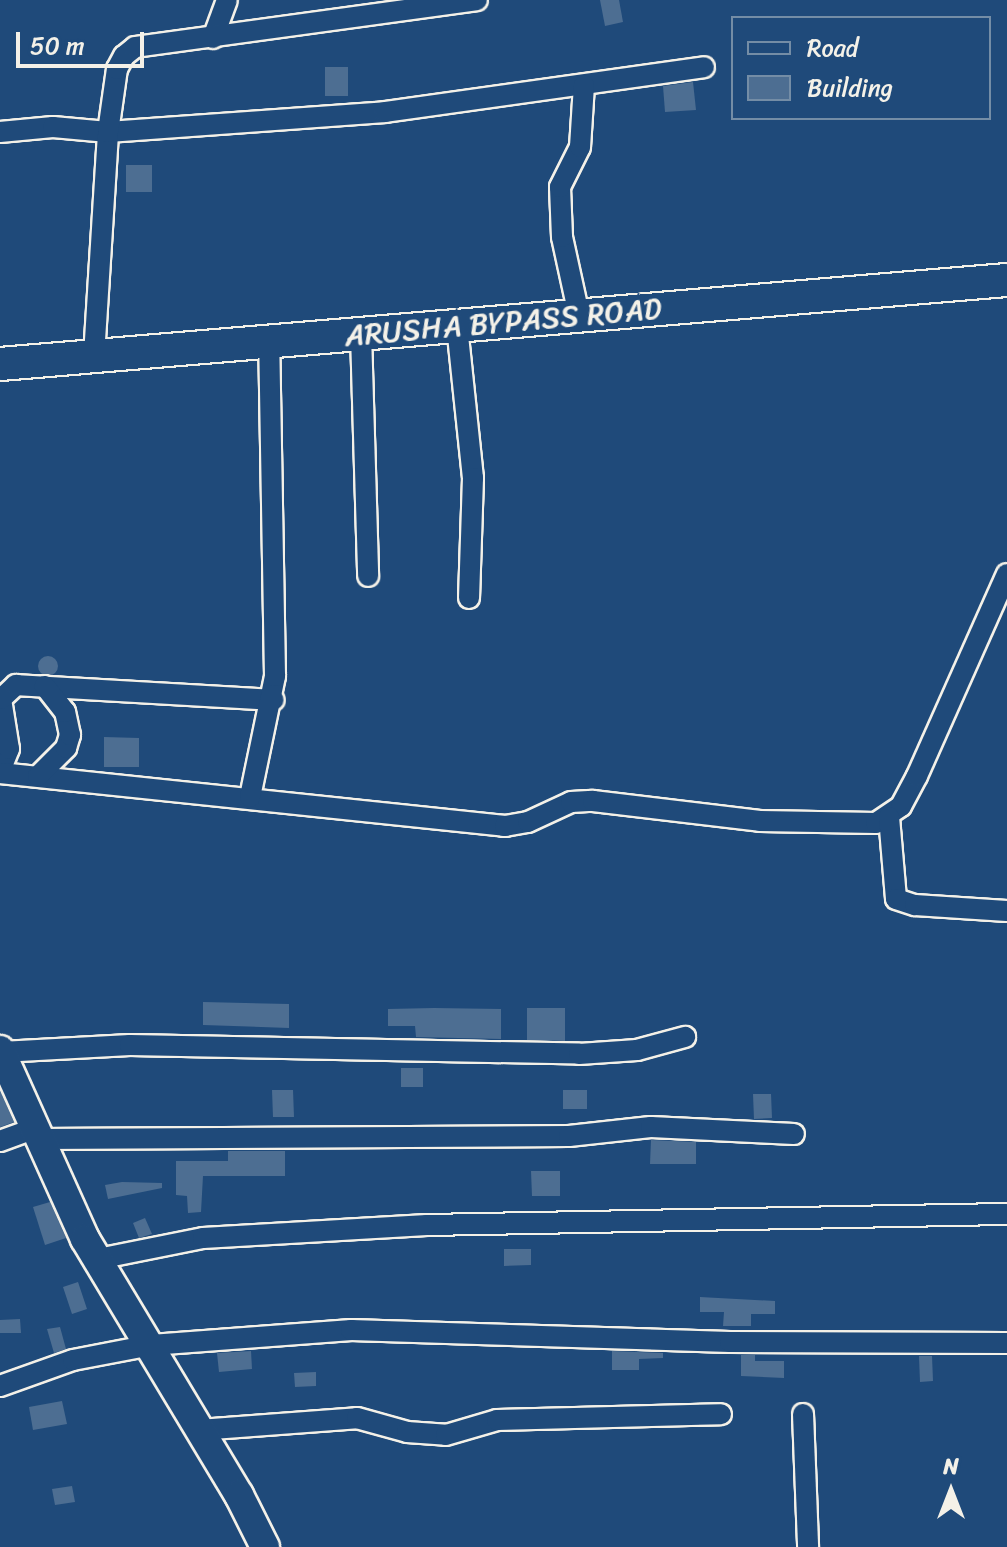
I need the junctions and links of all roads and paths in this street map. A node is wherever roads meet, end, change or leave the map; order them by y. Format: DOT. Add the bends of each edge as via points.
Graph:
graph roads {
  1 [pos="227,0"];
  2 [pos="477,0"];
  3 [pos="213,38"];
  4 [pos="704,67"];
  5 [pos="584,85"];
  6 [pos="0,132"];
  7 [pos="108,132"];
  8 [pos="1007,280"];
  9 [pos="579,315"];
  10 [pos="457,326"];
  11 [pos="361,334"];
  12 [pos="269,342"];
  13 [pos="94,356"];
  14 [pos="0,364"];
  15 [pos="1007,574"];
  16 [pos="368,576"];
  17 [pos="469,598"];
  18 [pos="45,686"];
  19 [pos="274,700"];
  20 [pos="0,772"];
  21 [pos="38,776"];
  22 [pos="250,797"];
  23 [pos="889,817"];
  24 [pos="1007,911"];
  25 [pos="685,1037"];
  26 [pos="0,1051"];
  27 [pos="37,1134"];
  28 [pos="794,1134"];
  29 [pos="0,1141"];
  30 [pos="1007,1214"];
  31 [pos="98,1259"];
  32 [pos="1007,1343"];
  33 [pos="151,1345"];
  34 [pos="0,1386"];
  35 [pos="721,1414"];
  36 [pos="803,1414"];
  37 [pos="199,1430"];
  38 [pos="265,1547"];
  39 [pos="808,1547"];
  1 -- 3 [label="street"];
  2 -- 3 [label="street"];
  3 -- 7 [label="street" via="135,47 124,56 117,69"];
  4 -- 5 [label="street"];
  5 -- 7 [label="street" via="385,112"];
  5 -- 9 [label="street" via="580,147 560,187 562,237"];
  6 -- 7 [label="street" via="53,127"];
  7 -- 13 [label="street"];
  8 -- 9 [label="main road, ARUSHA BYPASS ROAD"];
  9 -- 10 [label="main road, ARUSHA BYPASS ROAD"];
  10 -- 11 [label="main road, ARUSHA BYPASS ROAD"];
  10 -- 17 [label="street" via="473,478"];
  11 -- 12 [label="main road, ARUSHA BYPASS ROAD"];
  11 -- 16 [label="street"];
  12 -- 13 [label="main road, ARUSHA BYPASS ROAD"];
  12 -- 19 [label="street"];
  13 -- 14 [label="main road, ARUSHA BYPASS ROAD"];
  15 -- 23 [label="street" via="952,703 901,806"];
  18 -- 19 [label="street"];
  18 -- 20 [label="street" via="16,685 3,693 9,749"];
  18 -- 21 [label="street" via="65,712 70,735 66,748"];
  19 -- 22 [label="street"];
  20 -- 21 [label="street"];
  21 -- 22 [label="street"];
  22 -- 23 [label="street" via="505,826 528,822 571,802 593,801 760,821 854,825"];
  23 -- 24 [label="street" via="896,899"];
  25 -- 26 [label="street" via="637,1050 579,1054 130,1045"];
  26 -- 27 [label="street"];
  27 -- 28 [label="street" via="569,1136 651,1127"];
  27 -- 29 [label="street"];
  27 -- 31 [label="street"];
  30 -- 31 [label="street" via="427,1225 203,1238"];
  31 -- 33 [label="street"];
  32 -- 33 [label="street" via="745,1342 351,1330"];
  33 -- 34 [label="street" via="73,1360"];
  33 -- 37 [label="street"];
  35 -- 37 [label="street" via="497,1420 446,1435 407,1432 357,1418"];
  36 -- 39 [label="street"];
  37 -- 38 [label="street"];
}
